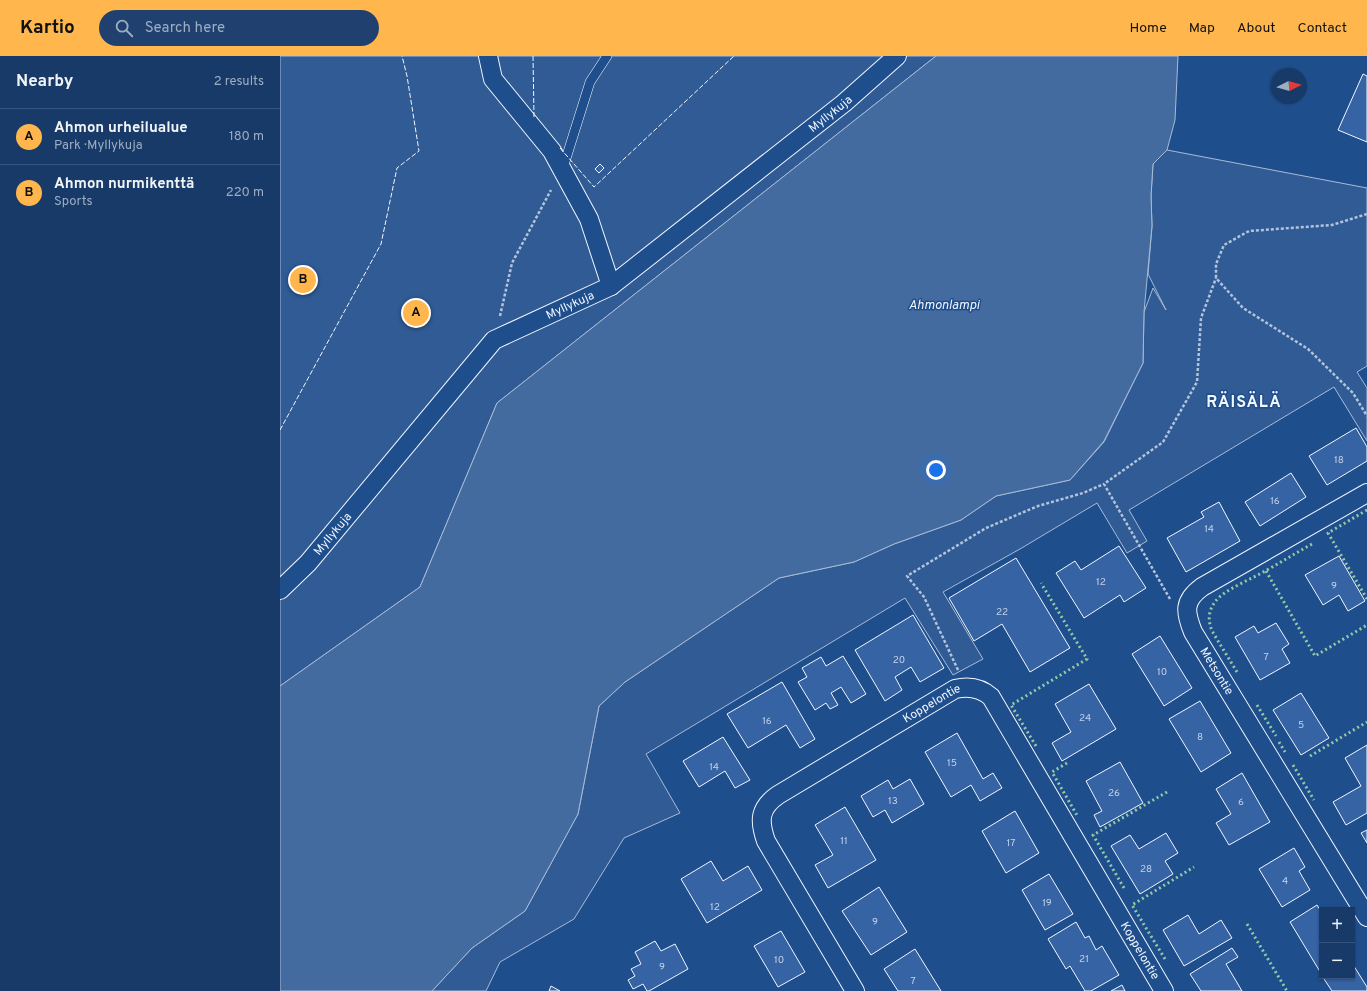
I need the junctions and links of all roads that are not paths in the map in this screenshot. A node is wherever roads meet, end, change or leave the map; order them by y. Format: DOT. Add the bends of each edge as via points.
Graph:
graph roads {
  1 [pos="488,56"];
  2 [pos="607,56"];
  3 [pos="897,56"];
  4 [pos="562,169"];
  5 [pos="611,286"];
  6 [pos="1367,493"];
  7 [pos="280,590"];
  8 [pos="1367,917"];
  9 [pos="855,991"];
  10 [pos="1164,991"];
  1 -- 4 [label="street" via="493,79 552,151"];
  2 -- 4 [label="lane" via="590,82"];
  3 -- 5 [label="street, Myllykuja" via="844,103"];
  4 -- 5 [label="street" via="589,219"];
  5 -- 7 [label="street, Myllykuja" via="494,340 308,563"];
  6 -- 8 [label="street, Metsontie" via="1202,587 1192,596 1186,607 1193,632"];
  9 -- 10 [label="street, Koppelontie" via="766,841 761,825 763,810 778,795 955,689 966,686 985,692 990,697"];
}
